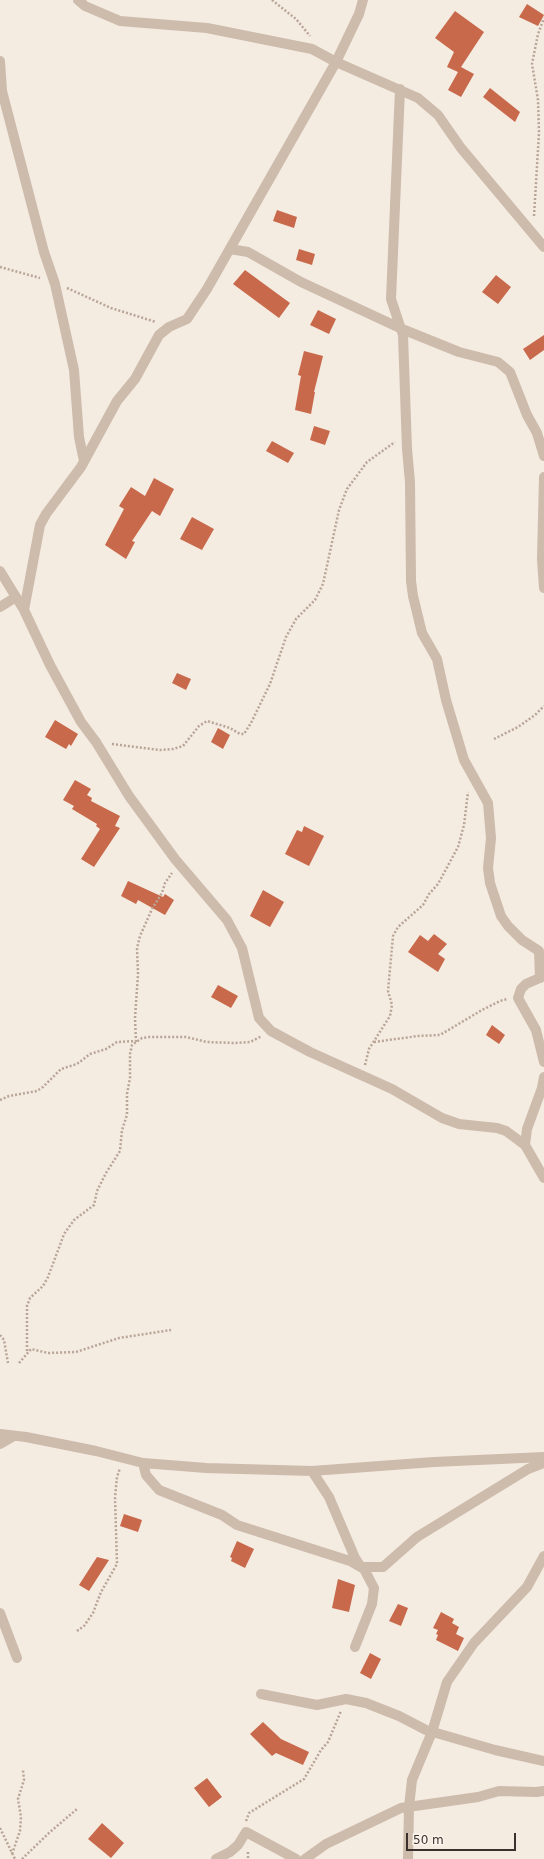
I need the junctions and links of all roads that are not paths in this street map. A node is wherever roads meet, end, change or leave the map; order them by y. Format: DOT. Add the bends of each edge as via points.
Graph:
graph roads {
  1 [pos="78,0"];
  2 [pos="363,0"];
  3 [pos="0,61"];
  4 [pos="336,62"];
  5 [pos="400,89"];
  6 [pos="544,247"];
  7 [pos="230,249"];
  8 [pos="402,329"];
  9 [pos="544,456"];
  10 [pos="84,461"];
  11 [pos="544,477"];
  12 [pos="0,571"];
  13 [pos="544,588"];
  14 [pos="16,597"];
  15 [pos="0,607"];
  16 [pos="24,610"];
  17 [pos="542,977"];
  18 [pos="544,1062"];
  19 [pos="544,1077"];
  20 [pos="525,1144"];
  21 [pos="544,1178"];
  22 [pos="0,1434"];
  23 [pos="14,1436"];
  24 [pos="0,1444"];
  25 [pos="544,1456"];
  26 [pos="143,1463"];
  27 [pos="544,1463"];
  28 [pos="312,1471"];
  29 [pos="544,1556"];
  30 [pos="361,1567"];
  31 [pos="0,1613"];
  32 [pos="355,1647"];
  33 [pos="17,1658"];
  34 [pos="261,1694"];
  35 [pos="432,1732"];
  36 [pos="544,1761"];
  37 [pos="544,1791"];
  38 [pos="409,1807"];
  39 [pos="216,1859"];
  40 [pos="296,1859"];
  41 [pos="305,1859"];
  42 [pos="408,1859"];
  1 -- 4 [label="street" via="85,6 120,21 207,28 312,49"];
  2 -- 4 [label="street"];
  3 -- 10 [label="street" via="2,91 44,252 55,284 74,370 79,437"];
  4 -- 5 [label="street"];
  4 -- 7 [label="street"];
  5 -- 6 [label="street" via="418,98 438,115 461,148"];
  5 -- 8 [label="street" via="391,299"];
  7 -- 8 [label="street" via="248,252 301,282"];
  7 -- 10 [label="street" via="191,314 182,323 169,327 159,335 135,379 117,401"];
  8 -- 9 [label="street" via="459,352 498,362 510,372 527,415 537,432"];
  8 -- 17 [label="street" via="410,482 411,581 414,602 422,633 437,659 464,760 488,803 491,838 488,868 501,916 522,940 539,950"];
  10 -- 16 [label="street" via="40,525"];
  11 -- 13 [label="street"];
  12 -- 14 [label="street"];
  14 -- 15 [label="street"];
  14 -- 16 [label="street"];
  16 -- 20 [label="street" via="64,693 129,796 179,863 227,920 242,948 259,1018 271,1031 310,1052 392,1089 450,1122 497,1128"];
  17 -- 18 [label="street" via="526,984 518,998 536,1030"];
  19 -- 20 [label="street" via="527,1129"];
  20 -- 21 [label="street"];
  22 -- 23 [label="street"];
  23 -- 24 [label="street"];
  23 -- 26 [label="street" via="96,1450"];
  25 -- 28 [label="street"];
  26 -- 28 [label="street" via="206,1468"];
  26 -- 30 [label="street" via="146,1475 159,1490 222,1515 237,1525 350,1561"];
  27 -- 30 [label="street" via="528,1469 417,1537 382,1567"];
  28 -- 30 [label="street" via="329,1497"];
  29 -- 35 [label="street" via="527,1587 474,1643 447,1682"];
  30 -- 32 [label="street" via="374,1588 372,1604"];
  31 -- 33 [label="street"];
  34 -- 35 [label="street" via="317,1705 346,1699 366,1703"];
  35 -- 36 [label="street"];
  35 -- 38 [label="street" via="412,1780"];
  37 -- 38 [label="street" via="499,1791 478,1797"];
  38 -- 41 [label="street" via="401,1808 326,1844"];
  38 -- 42 [label="street"];
  39 -- 40 [label="street" via="238,1845 246,1832"];
}
